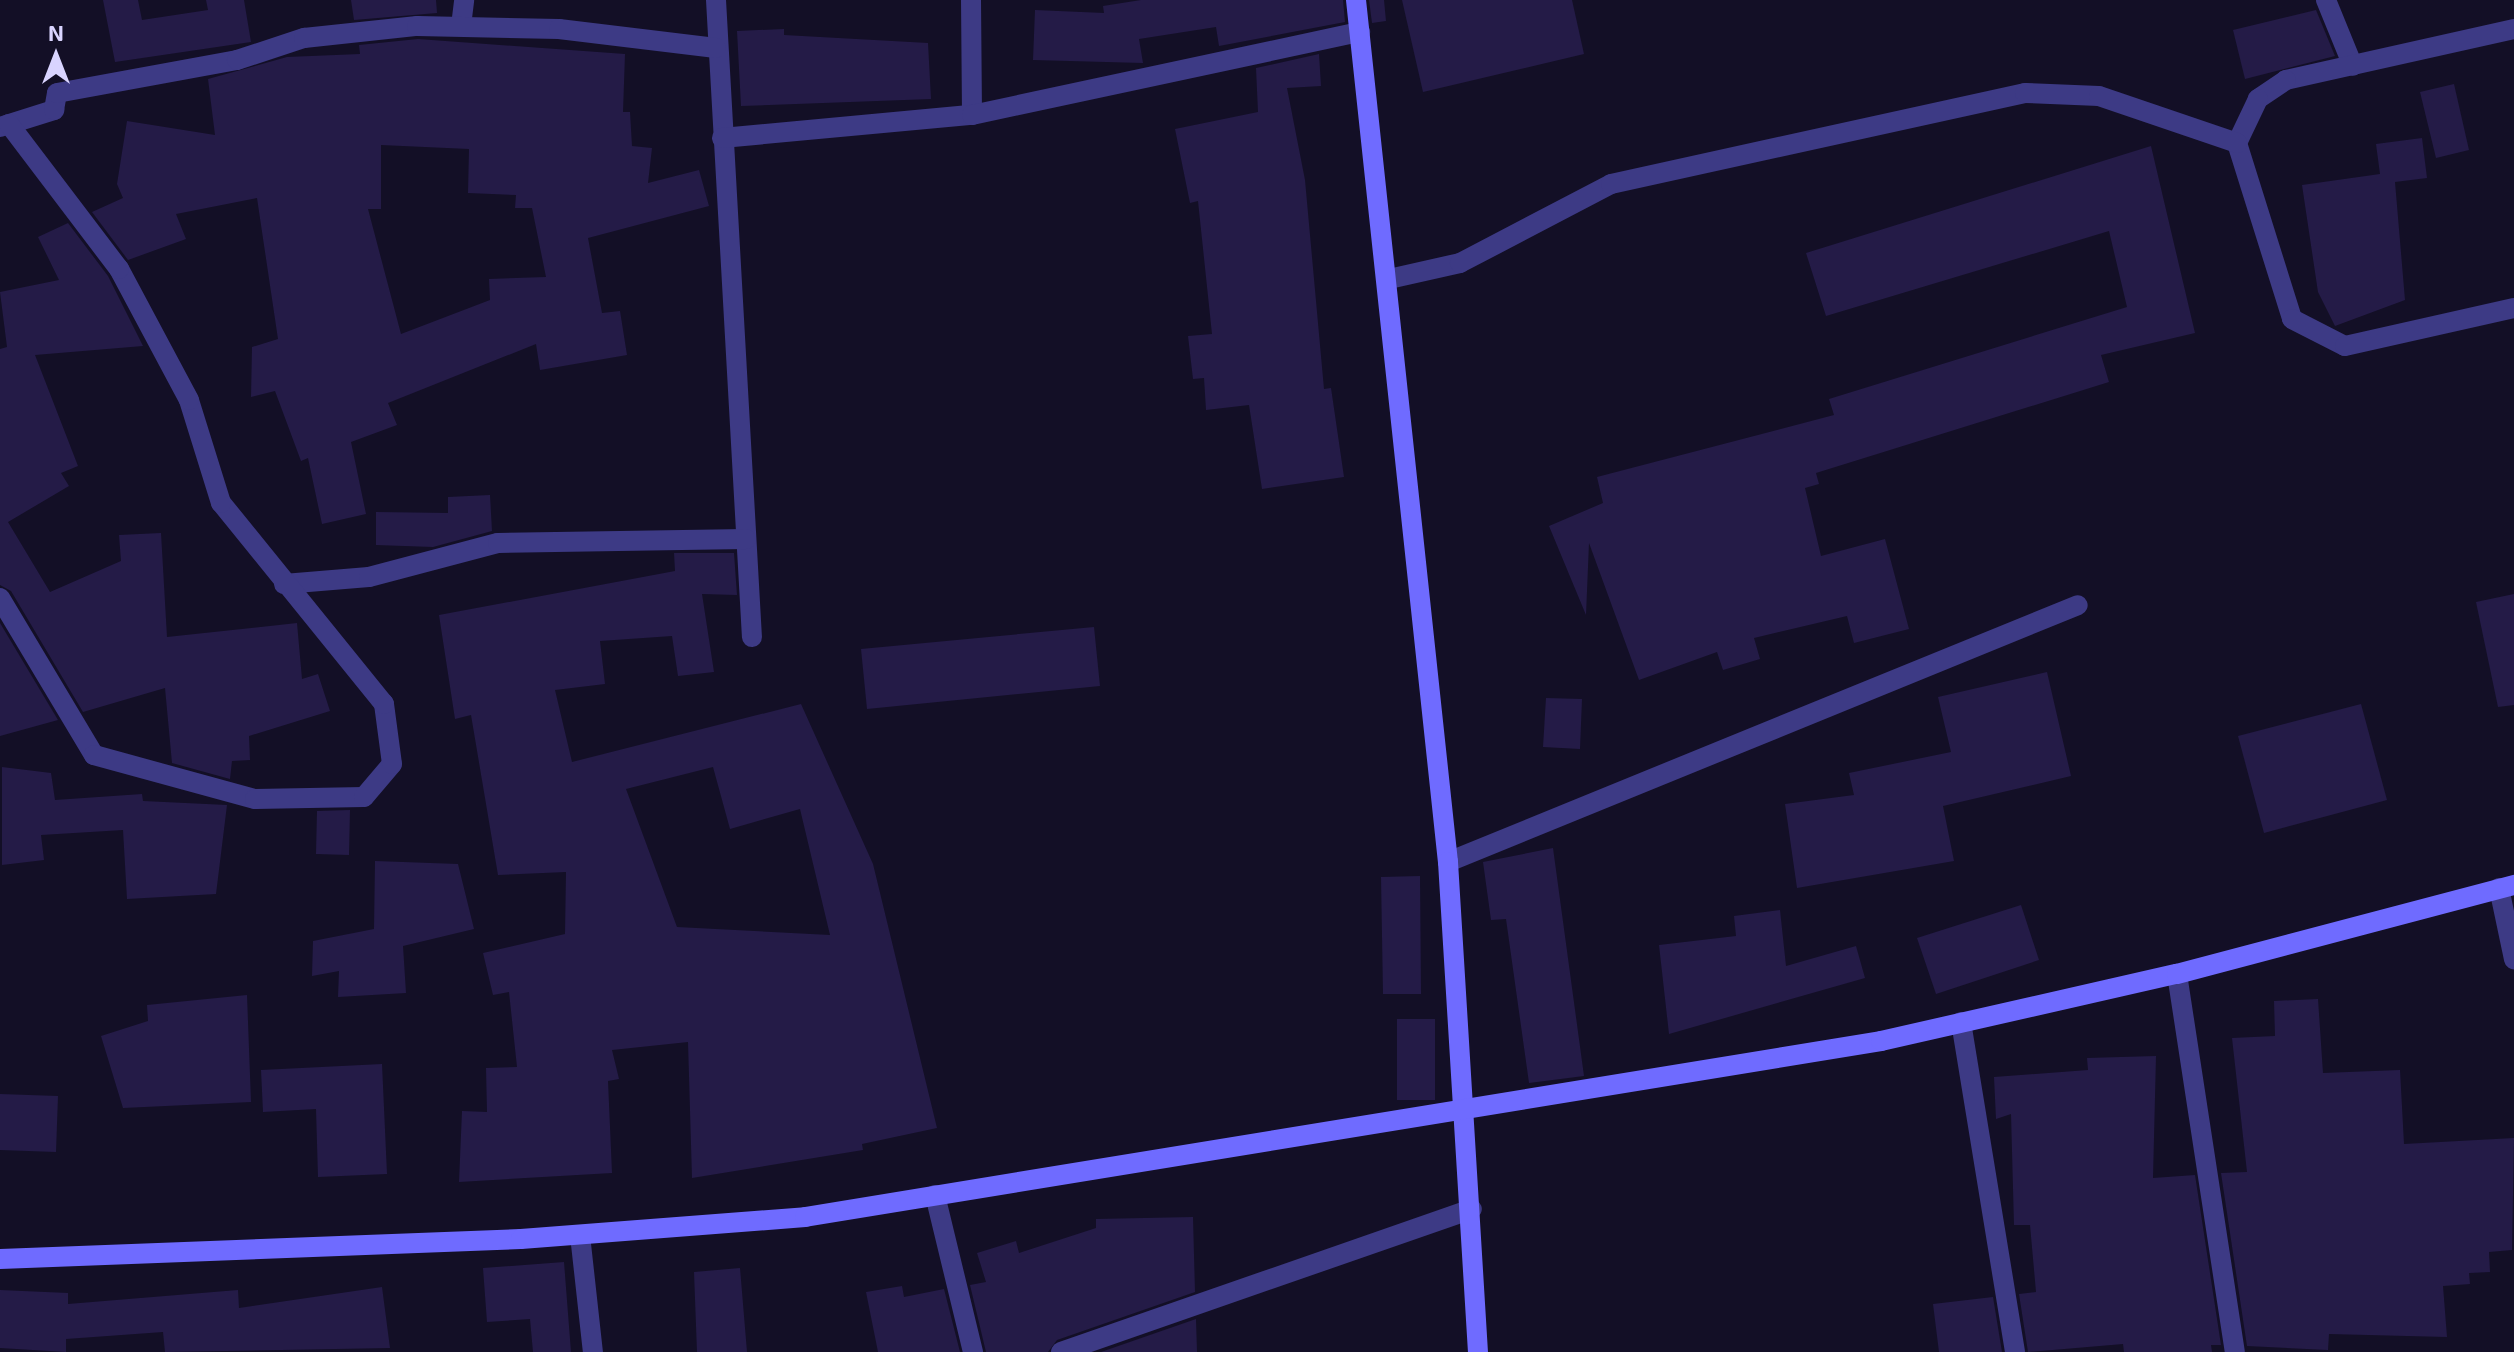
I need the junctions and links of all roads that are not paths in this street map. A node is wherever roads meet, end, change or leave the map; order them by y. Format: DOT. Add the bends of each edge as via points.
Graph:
graph roads {
  1 [pos="464,0"];
  2 [pos="716,0"];
  3 [pos="971,0"];
  4 [pos="1356,0"];
  5 [pos="2326,0"];
  6 [pos="461,26"];
  7 [pos="2514,29"];
  8 [pos="1360,32"];
  9 [pos="716,48"];
  10 [pos="2353,66"];
  11 [pos="972,115"];
  12 [pos="5,126"];
  13 [pos="722,138"];
  14 [pos="2237,143"];
  15 [pos="1389,279"];
  16 [pos="2514,308"];
  17 [pos="746,539"];
  18 [pos="284,584"];
  19 [pos="0,598"];
  20 [pos="2078,605"];
  21 [pos="752,637"];
  22 [pos="1448,862"];
  23 [pos="2507,887"];
  24 [pos="2514,959"];
  25 [pos="2177,974"];
  26 [pos="1961,1022"];
  27 [pos="1467,1108"];
  28 [pos="935,1195"];
  29 [pos="1472,1209"];
  30 [pos="580,1235"];
  31 [pos="0,1259"];
  32 [pos="593,1352"];
  33 [pos="973,1352"];
  34 [pos="1061,1352"];
  35 [pos="1478,1352"];
  36 [pos="2015,1352"];
  37 [pos="2235,1352"];
  1 -- 6 [label="street"];
  2 -- 9 [label="street"];
  3 -- 11 [label="street"];
  4 -- 8 [label="street"];
  5 -- 10 [label="street"];
  6 -- 9 [label="street" via="559,29"];
  6 -- 12 [label="street" via="304,38 237,60 57,93 54,110"];
  7 -- 10 [label="street"];
  8 -- 11 [label="street"];
  8 -- 15 [label="street"];
  9 -- 13 [label="street"];
  10 -- 14 [label="street" via="2286,80 2258,99"];
  11 -- 13 [label="street"];
  12 -- 18 [label="street" via="119,269 189,400 221,503"];
  13 -- 17 [label="street"];
  14 -- 15 [label="street" via="2099,96 2025,93 1611,184 1460,263"];
  14 -- 16 [label="street" via="2292,319 2345,346"];
  15 -- 22 [label="street"];
  17 -- 18 [label="street" via="498,543 369,577"];
  17 -- 21 [label="street"];
  18 -- 19 [label="street" via="384,704 392,764 364,797 255,799 94,755"];
  20 -- 22 [label="street"];
  22 -- 27 [label="street"];
  23 -- 24 [label="street"];
  23 -- 25 [label="street"];
  25 -- 26 [label="street"];
  25 -- 37 [label="street"];
  26 -- 27 [label="street"];
  26 -- 36 [label="street"];
  27 -- 28 [label="street"];
  27 -- 29 [label="street"];
  28 -- 30 [label="street" via="805,1217"];
  28 -- 33 [label="street"];
  29 -- 34 [label="street"];
  29 -- 35 [label="street"];
  30 -- 31 [label="street"];
  30 -- 32 [label="street"];
}
